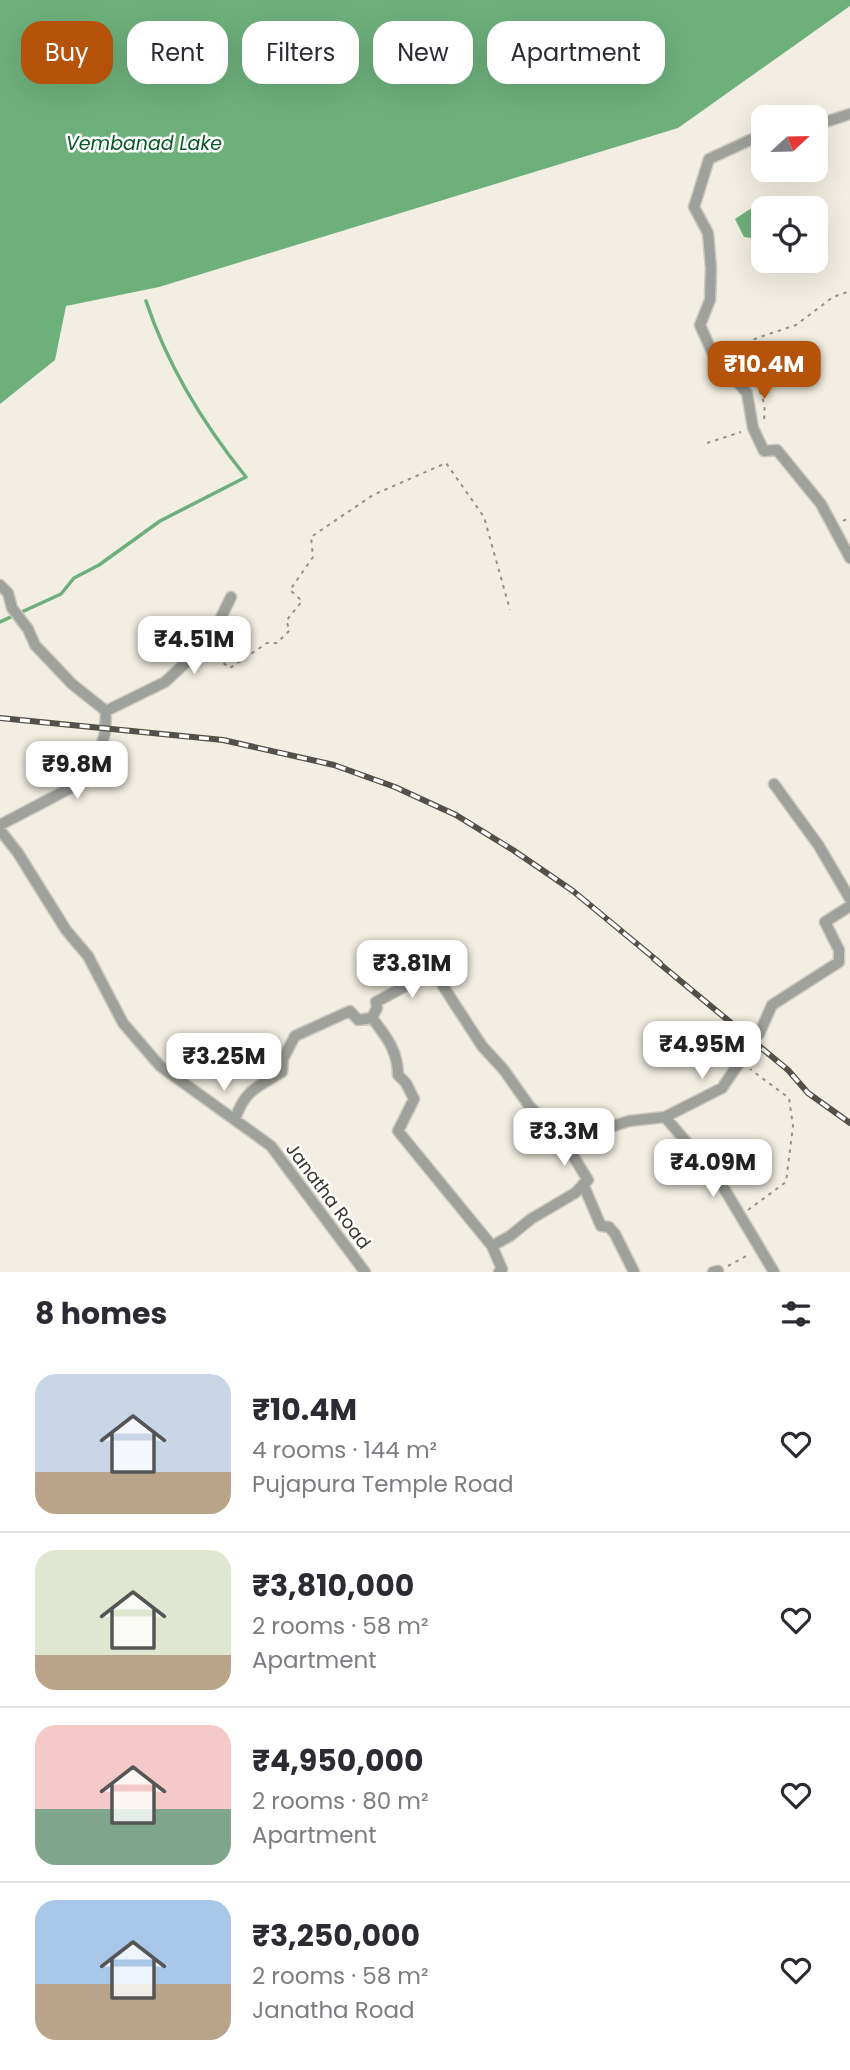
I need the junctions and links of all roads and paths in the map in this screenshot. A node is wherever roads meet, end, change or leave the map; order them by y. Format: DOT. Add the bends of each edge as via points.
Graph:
graph roads {
  1 [pos="850,114"];
  2 [pos="828,121"];
  3 [pos="751,140"];
  4 [pos="850,290"];
  5 [pos="753,428"];
  6 [pos="707,443"];
  7 [pos="850,558"];
  8 [pos="0,585"];
  9 [pos="231,597"];
  10 [pos="510,610"];
  11 [pos="215,646"];
  12 [pos="106,711"];
  13 [pos="774,784"];
  14 [pos="0,828"];
  15 [pos="850,899"];
  16 [pos="850,906"];
  17 [pos="423,948"];
  18 [pos="432,966"];
  19 [pos="372,1018"];
  20 [pos="759,1034"];
  21 [pos="743,1057"];
  22 [pos="666,1117"];
  23 [pos="234,1119"];
  24 [pos="568,1146"];
  25 [pos="583,1184"];
  26 [pos="741,1214"];
  27 [pos="492,1246"];
  28 [pos="761,1248"];
  29 [pos="718,1271"];
  30 [pos="365,1272"];
  31 [pos="499,1272"];
  32 [pos="634,1272"];
  33 [pos="713,1272"];
  34 [pos="774,1272"];
  1 -- 2 [label="street"];
  3 -- 5 [label="street" via="709,159 694,207 708,233 711,268 710,300 700,325 713,354 747,393"];
  4 -- 5 [label="path" via="796,325 732,351 760,390 765,405 765,418"];
  5 -- 6 [label="path"];
  5 -- 7 [label="street" via="764,451 777,450 821,504"];
  8 -- 12 [label="street" via="35,645"];
  9 -- 12 [label="street" via="210,640 165,682"];
  10 -- 11 [label="path" via="484,517 446,463 373,495 311,537 313,557 290,590 302,601 286,621 290,630 278,643 267,643 230,668 214,656"];
  12 -- 14 [label="street" via="97,760 80,783"];
  13 -- 15 [label="street"];
  14 -- 23 [label="street, Janatha Road" via="88,957 123,1023 160,1066"];
  16 -- 20 [label="street" via="825,922 839,950 839,962 772,1004"];
  17 -- 18 [label="street"];
  18 -- 19 [label="street" via="376,1002"];
  18 -- 24 [label="street" via="482,1046"];
  19 -- 23 [label="street" via="358,1020 350,1011 295,1037 283,1059 282,1072 249,1093"];
  19 -- 27 [label="street" via="391,1043 398,1075 414,1100 398,1131"];
  21 -- 22 [label="street" via="722,1088"];
  21 -- 26 [label="path" via="789,1098 793,1126 786,1182"];
  22 -- 24 [label="street" via="629,1121"];
  22 -- 26 [label="street"];
  23 -- 30 [label="street, Janatha Road" via="271,1146"];
  24 -- 25 [label="street" via="588,1180"];
  25 -- 27 [label="street"];
  25 -- 32 [label="street" via="601,1226 615,1234"];
  26 -- 28 [label="street"];
  27 -- 31 [label="street" via="502,1269"];
  28 -- 29 [label="path"];
  28 -- 34 [label="street"];
  29 -- 33 [label="street"];
}
